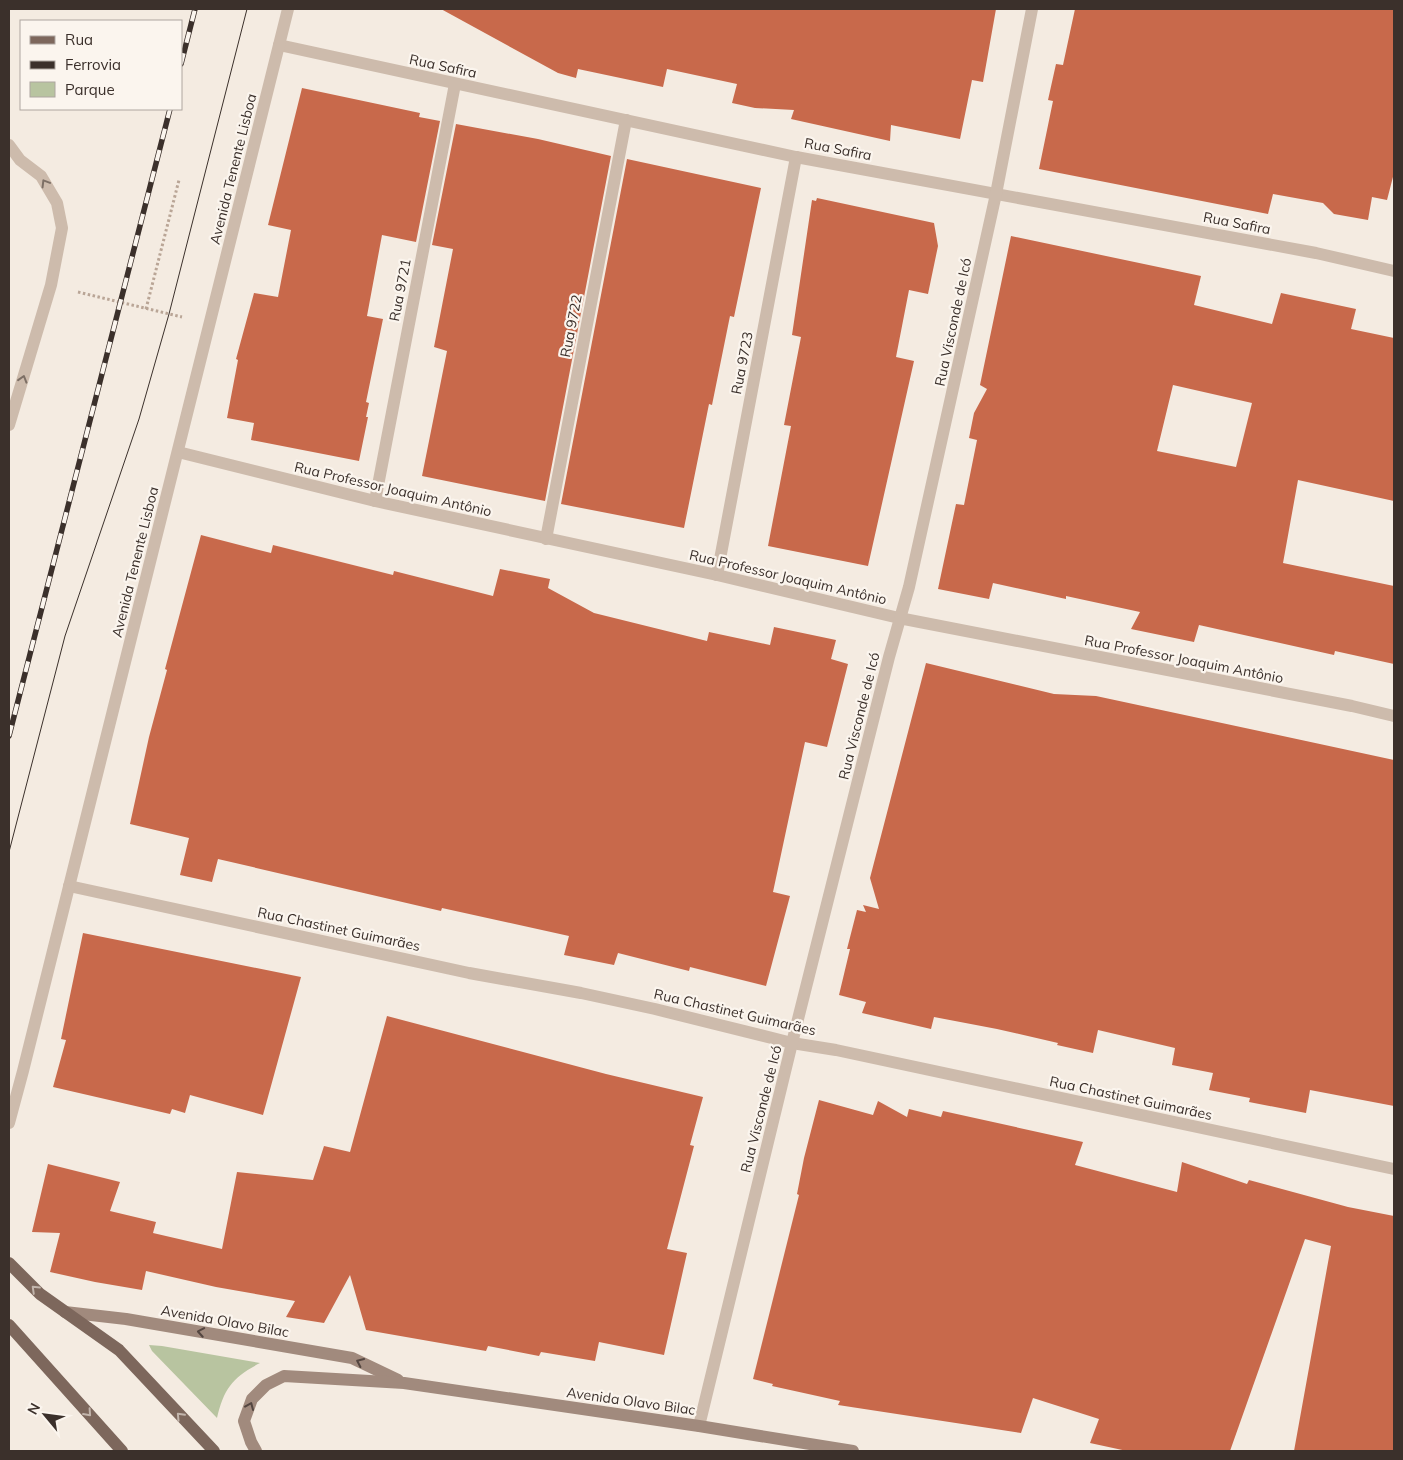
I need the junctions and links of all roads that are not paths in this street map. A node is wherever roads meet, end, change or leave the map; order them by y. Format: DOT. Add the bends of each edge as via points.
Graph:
graph roads {
  1 [pos="288,9"];
  2 [pos="1032,9"];
  3 [pos="280,45"];
  4 [pos="455,84"];
  5 [pos="626,120"];
  6 [pos="9,145"];
  7 [pos="796,157"];
  8 [pos="996,194"];
  9 [pos="1394,271"];
  10 [pos="9,425"];
  11 [pos="178,452"];
  12 [pos="375,501"];
  13 [pos="546,539"];
  14 [pos="717,575"];
  15 [pos="899,618"];
  16 [pos="1394,716"];
  17 [pos="69,886"];
  18 [pos="792,1043"];
  19 [pos="9,1123"];
  20 [pos="1394,1169"];
  21 [pos="9,1263"];
  22 [pos="65,1312"];
  23 [pos="9,1325"];
  24 [pos="404,1383"];
  25 [pos="699,1426"];
  26 [pos="122,1451"];
  27 [pos="214,1451"];
  28 [pos="256,1451"];
  29 [pos="853,1451"];
  1 -- 3 [label="street, Avenida Tenente Lisboa"];
  2 -- 8 [label="street, Rua Visconde de Icó"];
  3 -- 4 [label="street, Rua Safira"];
  3 -- 11 [label="street, Avenida Tenente Lisboa"];
  4 -- 5 [label="street, Rua Safira"];
  4 -- 12 [label="street, Rua 9721"];
  5 -- 7 [label="street, Rua Safira"];
  5 -- 13 [label="street, Rua 9722"];
  10 -- 6 [label="street, one-way" via="51,285 62,228 57,202 41,176 20,160"];
  7 -- 8 [label="street, Rua Safira"];
  7 -- 14 [label="street, Rua 9723"];
  8 -- 9 [label="street, Rua Safira"];
  8 -- 15 [label="street, Rua Visconde de Icó" via="909,587"];
  11 -- 12 [label="street, Rua Professor Joaquim Antônio"];
  11 -- 17 [label="street, Avenida Tenente Lisboa"];
  12 -- 13 [label="street, Rua Professor Joaquim Antônio"];
  13 -- 14 [label="street, Rua Professor Joaquim Antônio"];
  14 -- 15 [label="street, Rua Professor Joaquim Antônio"];
  15 -- 16 [label="street, Rua Professor Joaquim Antônio"];
  15 -- 18 [label="street, Rua Visconde de Icó"];
  17 -- 18 [label="street, Rua Chastinet Guimarães" via="469,973 599,997"];
  17 -- 19 [label="street, Avenida Tenente Lisboa"];
  18 -- 20 [label="street, Rua Chastinet Guimarães"];
  18 -- 25 [label="street, Rua Visconde de Icó"];
  22 -- 21 [label="main road, one-way" via="40,1294"];
  24 -- 22 [label="street, Avenida Olavo Bilac, one-way" via="352,1358 126,1319"];
  27 -- 22 [label="main road, one-way" via="119,1350"];
  23 -- 26 [label="main road, one-way"];
  24 -- 25 [label="street, Avenida Olavo Bilac"];
  28 -- 24 [label="street, Avenida Olavo Bilac, one-way" via="244,1420 252,1399 266,1384 284,1376"];
  25 -- 29 [label="street, Avenida Olavo Bilac"];
}
